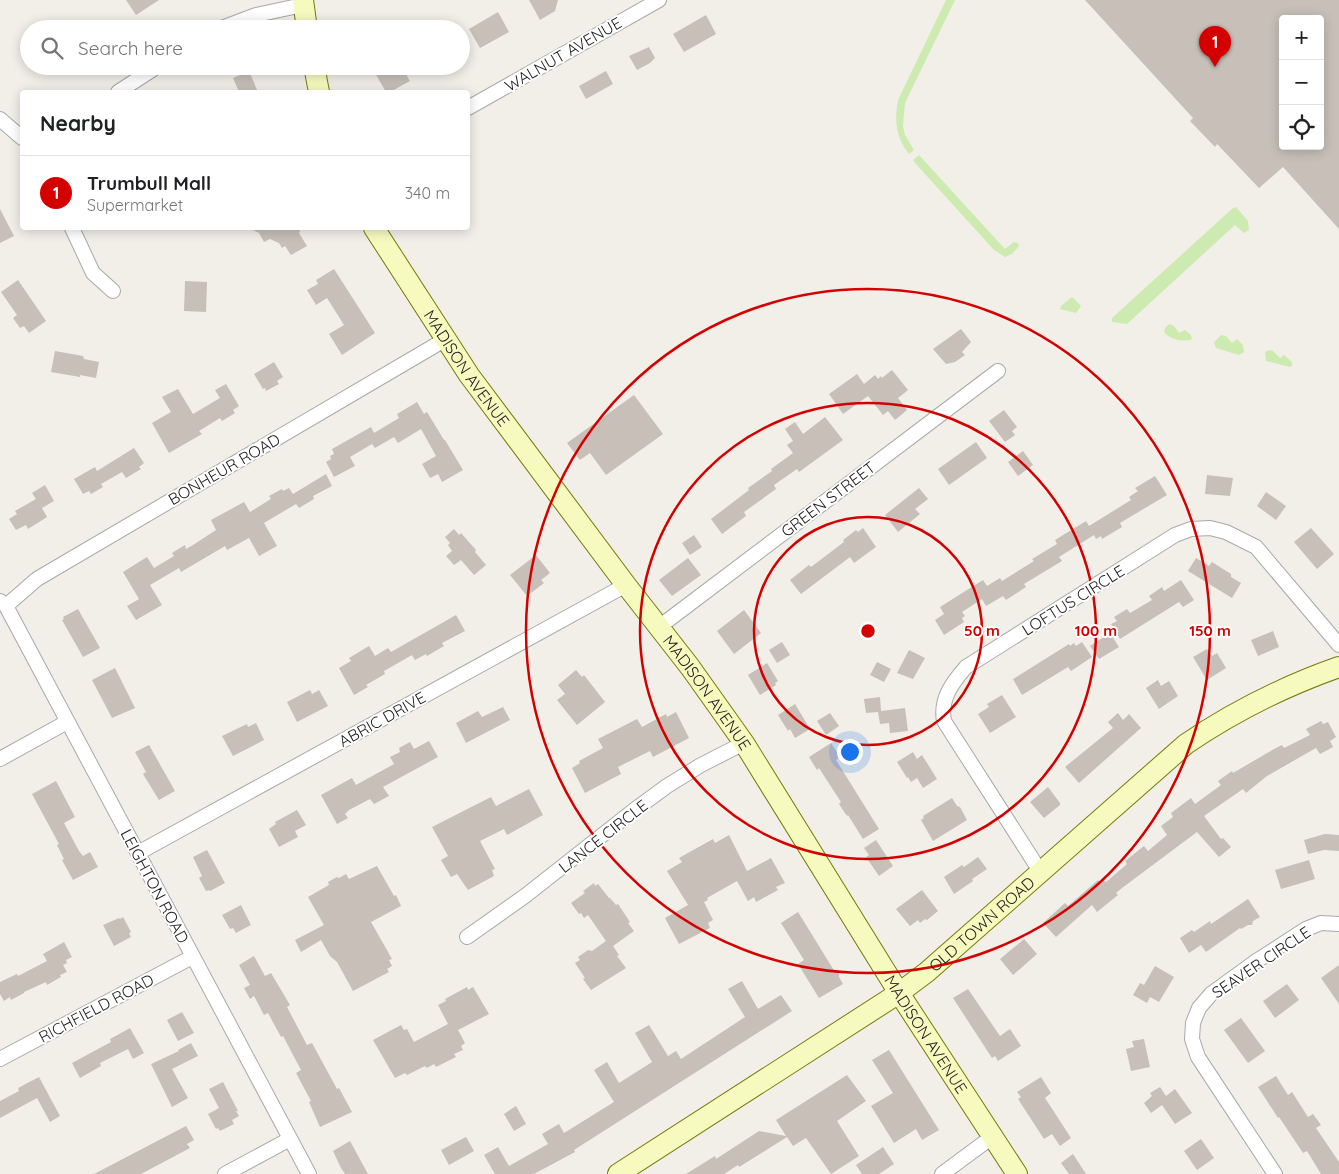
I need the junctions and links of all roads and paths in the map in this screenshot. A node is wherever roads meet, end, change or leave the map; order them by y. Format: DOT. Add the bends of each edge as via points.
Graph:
graph roads {
  1 [pos="659,0"];
  2 [pos="304,2"];
  3 [pos="243,20"];
  4 [pos="307,20"];
  5 [pos="144,75"];
  6 [pos="316,75"];
  7 [pos="121,90"];
  8 [pos="319,90"];
  9 [pos="470,107"];
  10 [pos="0,119"];
  11 [pos="20,136"];
  12 [pos="73,230"];
  13 [pos="375,230"];
  14 [pos="113,291"];
  15 [pos="446,339"];
  16 [pos="998,371"];
  17 [pos="626,585"];
  18 [pos="3,603"];
  19 [pos="659,627"];
  20 [pos="1339,645"];
  21 [pos="1339,667"];
  22 [pos="68,722"];
  23 [pos="744,742"];
  24 [pos="0,759"];
  25 [pos="138,853"];
  26 [pos="1040,871"];
  27 [pos="1339,924"];
  28 [pos="467,937"];
  29 [pos="192,957"];
  30 [pos="900,993"];
  31 [pos="0,1059"];
  32 [pos="992,1137"];
  33 [pos="290,1139"];
  34 [pos="226,1174"];
  35 [pos="309,1174"];
  36 [pos="618,1174"];
  37 [pos="942,1174"];
  38 [pos="1017,1174"];
  39 [pos="1275,1174"];
  1 -- 9 [label="street, WALNUT AVENUE"];
  2 -- 3 [label="street"];
  2 -- 4 [label="main road"];
  5 -- 7 [label="street"];
  6 -- 8 [label="main road"];
  10 -- 11 [label="street"];
  12 -- 14 [label="street" via="93,273"];
  13 -- 15 [label="main road, MADISON AVENUE"];
  15 -- 17 [label="main road, MADISON AVENUE" via="497,414"];
  15 -- 18 [label="street, BONHEUR ROAD" via="37,579"];
  16 -- 19 [label="street, GREEN STREET"];
  17 -- 19 [label="main road, MADISON AVENUE"];
  17 -- 25 [label="street, ABRIC DRIVE"];
  18 -- 22 [label="street, LEIGHTON ROAD"];
  19 -- 23 [label="main road, MADISON AVENUE"];
  20 -- 26 [label="street, LOFTUS CIRCLE" via="1256,547 1226,532 1210,528 1191,529 1175,535 966,667 944,699 944,721"];
  21 -- 26 [label="main road, OLD TOWN ROAD" via="1271,695 1213,725 1186,744"];
  22 -- 24 [label="street"];
  22 -- 25 [label="street, LEIGHTON ROAD"];
  23 -- 28 [label="street, LANCE CIRCLE" via="668,786"];
  23 -- 30 [label="main road, MADISON AVENUE"];
  25 -- 29 [label="street, LEIGHTON ROAD"];
  26 -- 30 [label="main road, OLD TOWN ROAD"];
  27 -- 39 [label="street, SEAVER CIRCLE" via="1321,923 1306,929 1255,962 1211,994 1199,1008 1193,1023 1192,1039 1198,1057"];
  29 -- 31 [label="street, RICHFIELD ROAD"];
  29 -- 33 [label="street, LEIGHTON ROAD"];
  30 -- 32 [label="main road, MADISON AVENUE"];
  30 -- 36 [label="main road, OLD TOWN ROAD"];
  32 -- 37 [label="street"];
  32 -- 38 [label="main road, MADISON AVENUE"];
  33 -- 34 [label="street"];
  33 -- 35 [label="street, LEIGHTON ROAD"];
}
